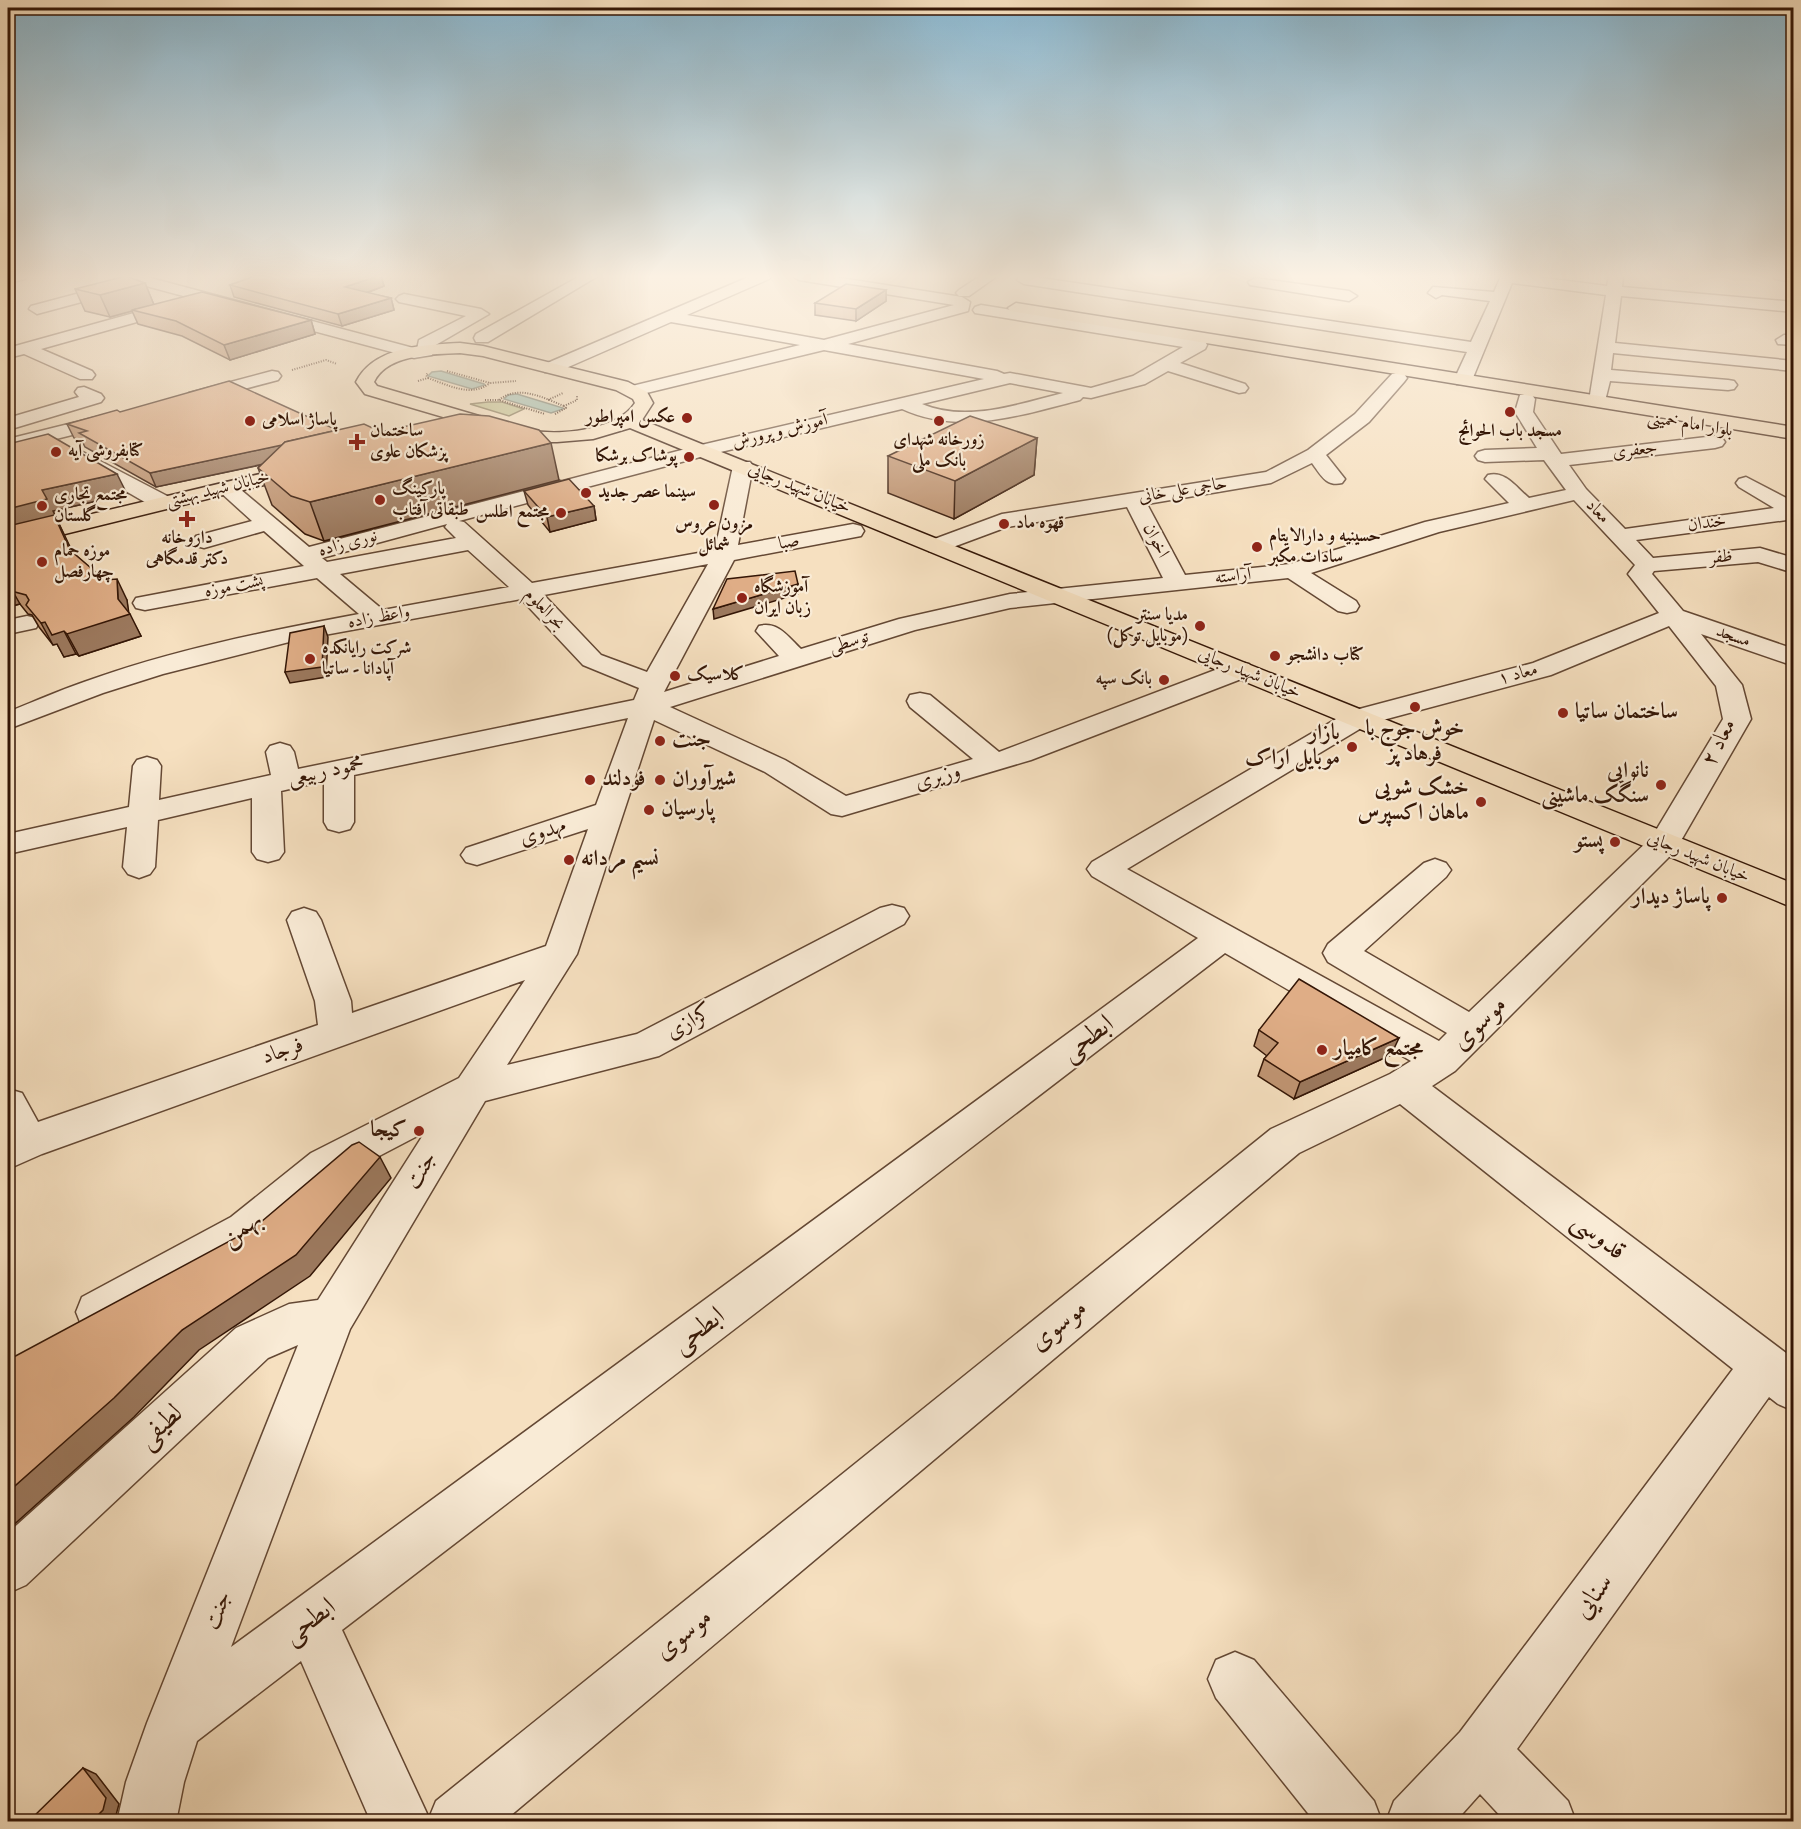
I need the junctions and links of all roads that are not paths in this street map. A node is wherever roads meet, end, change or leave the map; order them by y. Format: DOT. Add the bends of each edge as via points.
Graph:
graph roads {
  1 [pos="48,361"];
  2 [pos="391,361"];
  3 [pos="523,361"];
  4 [pos="567,361"];
  5 [pos="756,361"];
  6 [pos="916,361"];
  7 [pos="1173,361"];
  8 [pos="1307,361"];
  9 [pos="1335,361"];
  10 [pos="1471,361"];
  11 [pos="1604,361"];
  12 [pos="1748,361"];
  13 [pos="1168,365"];
  14 [pos="1794,366"];
  15 [pos="551,368"];
  16 [pos="272,376"];
  17 [pos="1602,376"];
  18 [pos="1010,378"];
  19 [pos="1398,378"];
  20 [pos="1463,380"];
  21 [pos="1239,388"];
  22 [pos="1726,389"];
  23 [pos="634,391"];
  24 [pos="1085,394"];
  25 [pos="191,396"];
  26 [pos="1526,399"];
  27 [pos="1598,401"];
  28 [pos="906,403"];
  29 [pos="1110,405"];
  30 [pos="448,412"];
  31 [pos="134,413"];
  32 [pos="629,421"];
  33 [pos="8,425"];
  34 [pos="440,432"];
  35 [pos="514,432"];
  36 [pos="1794,433"];
  37 [pos="460,436"];
  38 [pos="47,437"];
  39 [pos="704,439"];
  40 [pos="1715,442"];
  41 [pos="1794,442"];
  42 [pos="8,445"];
  43 [pos="1315,454"];
  44 [pos="1485,456"];
  45 [pos="1552,457"];
  46 [pos="328,464"];
  47 [pos="743,466"];
  48 [pos="120,479"];
  49 [pos="1335,479"];
  50 [pos="1495,479"];
  51 [pos="1746,483"];
  52 [pos="99,484"];
  53 [pos="227,488"];
  54 [pos="1579,493"];
  55 [pos="1133,498"];
  56 [pos="163,504"];
  57 [pos="1525,506"];
  58 [pos="1794,512"];
  59 [pos="446,518"];
  60 [pos="268,523"];
  61 [pos="853,531"];
  62 [pos="1620,536"];
  63 [pos="8,541"];
  64 [pos="204,541"];
  65 [pos="473,542"];
  66 [pos="937,546"];
  67 [pos="724,555"];
  68 [pos="313,562"];
  69 [pos="1647,565"];
  70 [pos="1292,571"];
  71 [pos="1790,579"];
  72 [pos="1177,583"];
  73 [pos="528,593"];
  74 [pos="1057,595"];
  75 [pos="145,603"];
  76 [pos="1347,606"];
  77 [pos="1673,616"];
  78 [pos="378,618"];
  79 [pos="768,631"];
  80 [pos="1794,658"];
  81 [pos="796,659"];
  82 [pos="1240,670"];
  83 [pos="650,695"];
  84 [pos="920,701"];
  85 [pos="1359,718"];
  86 [pos="8,721"];
  87 [pos="280,752"];
  88 [pos="994,762"];
  89 [pos="147,766"];
  90 [pos="339,769"];
  91 [pos="276,782"];
  92 [pos="144,811"];
  93 [pos="610,811"];
  94 [pos="339,822"];
  95 [pos="8,844"];
  96 [pos="1664,844"];
  97 [pos="268,852"];
  98 [pos="477,855"];
  99 [pos="139,867"];
  100 [pos="1435,870"];
  101 [pos="1794,897"];
  102 [pos="892,916"];
  103 [pos="304,920"];
  104 [pos="1222,938"];
  105 [pos="560,954"];
  106 [pos="1472,1031"];
  107 [pos="337,1033"];
  108 [pos="1442,1061"];
  109 [pos="1403,1085"];
  110 [pos="472,1089"];
  111 [pos="8,1104"];
  112 [pos="18,1147"];
  113 [pos="331,1319"];
  114 [pos="70,1328"];
  115 [pos="1779,1377"];
  116 [pos="8,1567"];
  117 [pos="311,1622"];
  118 [pos="1234,1679"];
  119 [pos="176,1723"];
  120 [pos="1480,1752"];
  121 [pos="146,1821"];
  122 [pos="401,1821"];
  123 [pos="457,1821"];
  124 [pos="1353,1821"];
  125 [pos="1415,1821"];
  126 [pos="1547,1821"];
  1 -- 33 [label="street" via="85,383 95,398"];
  2 -- 30 [label="main road" via="377,366 366,377 366,386"];
  3 -- 15 [label="main road"];
  4 -- 15 [label="street"];
  5 -- 23 [label="street"];
  6 -- 18 [label="street"];
  7 -- 13 [label="street, آموزش و پرورش"];
  8 -- 19 [label="main road, بلوار امام خمینی"];
  9 -- 20 [label="main road, بلوار امام خمینی"];
  10 -- 20 [label="street"];
  11 -- 17 [label="street"];
  12 -- 14 [label="street"];
  13 -- 21 [label="street"];
  13 -- 24 [label="street, آموزش و پرورش" via="1134,381"];
  15 -- 23 [label="main road"];
  16 -- 25 [label="street"];
  17 -- 22 [label="street" via="1690,392"];
  17 -- 27 [label="street"];
  18 -- 24 [label="street, آموزش و پرورش"];
  18 -- 28 [label="street, آموزش و پرورش"];
  19 -- 26 [label="main road, بلوار امام خمینی"];
  19 -- 43 [label="street, حاجی علی خانی" via="1362,418"];
  20 -- 27 [label="main road, بلوار امام خمینی"];
  23 -- 32 [label="main road" via="644,403"];
  24 -- 28 [label="street" via="974,418 924,414"];
  24 -- 29 [label="street"];
  26 -- 41 [label="main road, بلوار امام خمینی"];
  26 -- 45 [label="street, معاد" via="1524,412"];
  27 -- 36 [label="main road, بلوار امام خمینی"];
  28 -- 39 [label="street, آموزش و پرورش"];
  30 -- 34 [label="main road" via="450,419"];
  30 -- 35 [label="main road"];
  31 -- 38 [label="street"];
  32 -- 35 [label="main road" via="603,431 566,437"];
  32 -- 39 [label="main road, خیابان شهید رجایی" via="677,440"];
  33 -- 38 [label="street"];
  35 -- 37 [label="main road"];
  38 -- 42 [label="street"];
  38 -- 48 [label="street"];
  39 -- 47 [label="main road, خیابان شهید رجایی"];
  39 -- 59 [label="street, نوری زاده"];
  40 -- 45 [label="street, جعفری"];
  43 -- 49 [label="street"];
  43 -- 55 [label="street, حاجی علی خانی" via="1271,477"];
  44 -- 45 [label="street, جعفری"];
  45 -- 54 [label="street, معاد"];
  46 -- 53 [label="main road, خیابان شهید بهشتی"];
  47 -- 66 [label="main road, خیابان شهید رجایی"];
  47 -- 67 [label="street, جنت"];
  48 -- 52 [label="street"];
  48 -- 56 [label="street"];
  50 -- 57 [label="street"];
  51 -- 58 [label="street"];
  53 -- 56 [label="main road, خیابان شهید بهشتی"];
  53 -- 60 [label="street"];
  54 -- 57 [label="street, آراسته"];
  54 -- 62 [label="street, معاد"];
  55 -- 66 [label="street, حاجی علی خانی" via="1002,521"];
  55 -- 72 [label="street, اخوان"];
  56 -- 63 [label="main road, خیابان شهید بهشتی"];
  57 -- 70 [label="street, آراسته" via="1433,528"];
  58 -- 62 [label="street, خندان"];
  59 -- 65 [label="street, بحرالعلوم"];
  59 -- 68 [label="street, نوری زاده"];
  60 -- 64 [label="street"];
  60 -- 68 [label="street"];
  61 -- 67 [label="street, صبا"];
  62 -- 69 [label="street, معاد"];
  65 -- 68 [label="street"];
  65 -- 73 [label="street, بحرالعلوم"];
  66 -- 74 [label="main road, خیابان شهید رجایی"];
  67 -- 73 [label="street, واعظ زاده"];
  67 -- 83 [label="street, جنت"];
  68 -- 75 [label="street, پشت موزه"];
  68 -- 78 [label="street"];
  69 -- 71 [label="street, ظفر" via="1760,555"];
  69 -- 77 [label="street" via="1640,574"];
  70 -- 72 [label="street, آراسته"];
  70 -- 76 [label="street"];
  72 -- 74 [label="street, آراسته"];
  73 -- 78 [label="street, واعظ زاده"];
  73 -- 83 [label="street, بحرالعلوم" via="592,660"];
  74 -- 81 [label="street, توسطی" via="1010,601 908,624"];
  74 -- 82 [label="main road, خیابان شهید رجایی"];
  77 -- 80 [label="street, مسجد" via="1744,630"];
  77 -- 85 [label="street, معاد ۱" via="1542,669"];
  77 -- 96 [label="street, معاد ۲" via="1729,685 1737,719"];
  78 -- 86 [label="street, واعظ زاده" via="297,633 154,668"];
  79 -- 81 [label="street"];
  81 -- 83 [label="street, توسطی"];
  82 -- 85 [label="main road, خیابان شهید رجایی"];
  82 -- 88 [label="street, وزیری"];
  83 -- 88 [label="street, وزیری" via="842,807"];
  83 -- 90 [label="street, محمود ربیعی"];
  83 -- 93 [label="street, جنت"];
  84 -- 88 [label="street"];
  85 -- 96 [label="main road, خیابان شهید رجایی"];
  85 -- 104 [label="street" via="1103,869"];
  87 -- 91 [label="street"];
  89 -- 92 [label="street"];
  90 -- 91 [label="street, محمود ربیعی"];
  90 -- 94 [label="street"];
  91 -- 92 [label="street, محمود ربیعی"];
  91 -- 97 [label="street"];
  92 -- 95 [label="street, محمود ربیعی"];
  92 -- 99 [label="street"];
  93 -- 98 [label="street, مهدوی"];
  93 -- 105 [label="street, جنت"];
  96 -- 101 [label="main road, خیابان شهید رجایی"];
  96 -- 106 [label="street, موسوی"];
  100 -- 106 [label="street" via="1340,953"];
  102 -- 110 [label="street, کزازی" via="646,1046"];
  103 -- 107 [label="street" via="333,1001"];
  104 -- 108 [label="street"];
  104 -- 117 [label="street, ابطحی"];
  105 -- 107 [label="street, فرجاد"];
  105 -- 110 [label="street, جنت"];
  106 -- 108 [label="street, موسوی"];
  107 -- 112 [label="street, فرجاد"];
  108 -- 109 [label="street, موسوی"];
  109 -- 115 [label="street, قدوسی"];
  109 -- 123 [label="street, موسوی" via="1285,1141"];
  110 -- 113 [label="street, جنت"];
  110 -- 114 [label="street, بهمن" via="325,1165 246,1230"];
  111 -- 112 [label="street"];
  113 -- 116 [label="street, لطیفی" via="289,1325 252,1343"];
  113 -- 119 [label="street, جنت"];
  115 -- 120 [label="street, سنایی"];
  117 -- 119 [label="street, ابطحی"];
  117 -- 122 [label="street"];
  118 -- 124 [label="street"];
  119 -- 121 [label="street, جنت"];
  120 -- 125 [label="street, سنایی"];
  120 -- 126 [label="street"];
}
